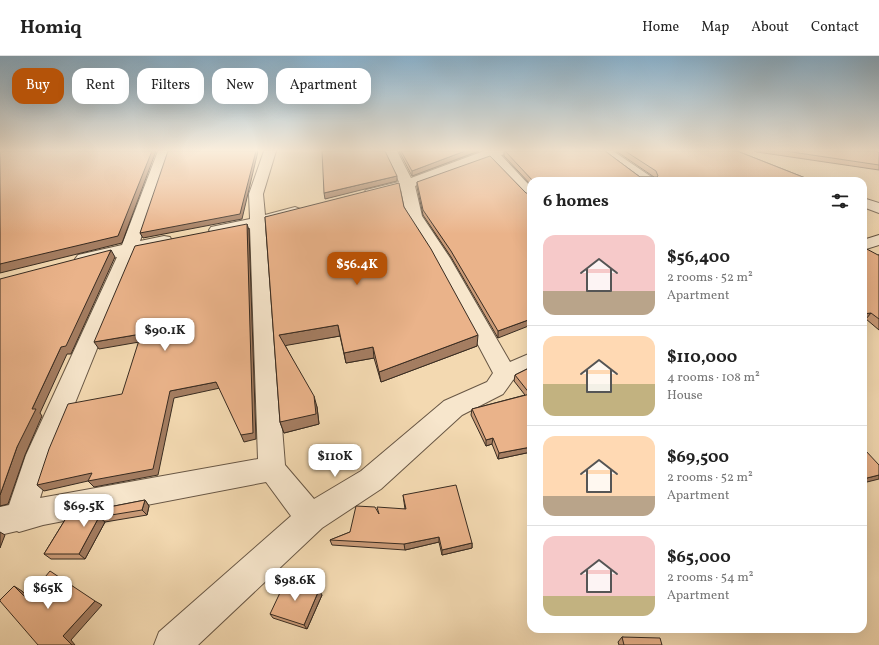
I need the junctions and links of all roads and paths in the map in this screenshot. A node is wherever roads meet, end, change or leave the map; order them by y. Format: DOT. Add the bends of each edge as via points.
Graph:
graph roads {
  1 [pos="154,178"];
  2 [pos="261,178"];
  3 [pos="405,178"];
  4 [pos="423,178"];
  5 [pos="517,178"];
  6 [pos="408,184"];
  7 [pos="527,190"];
  8 [pos="354,197"];
  9 [pos="867,204"];
  10 [pos="309,208"];
  11 [pos="879,208"];
  12 [pos="257,222"];
  13 [pos="205,232"];
  14 [pos="175,238"];
  15 [pos="879,240"];
  16 [pos="867,244"];
  17 [pos="130,248"];
  18 [pos="69,263"];
  19 [pos="527,363"];
  20 [pos="505,374"];
  21 [pos="272,469"];
  22 [pos="311,518"];
  23 [pos="9,519"];
  24 [pos="172,645"];
  1 -- 17 [label="street"];
  2 -- 12 [label="street" via="256,194"];
  3 -- 6 [label="street"];
  4 -- 6 [label="street"];
  5 -- 7 [label="street"];
  6 -- 8 [label="street"];
  6 -- 20 [label="street" via="414,216 441,258"];
  9 -- 11 [label="street"];
  10 -- 12 [label="street"];
  12 -- 13 [label="street"];
  12 -- 21 [label="street"];
  14 -- 17 [label="street"];
  15 -- 16 [label="street"];
  17 -- 18 [label="street"];
  17 -- 23 [label="street" via="40,455"];
  19 -- 20 [label="street"];
  20 -- 22 [label="street" via="495,388 453,408 371,480"];
  21 -- 22 [label="street"];
  21 -- 23 [label="street"];
  22 -- 24 [label="street"];
}
